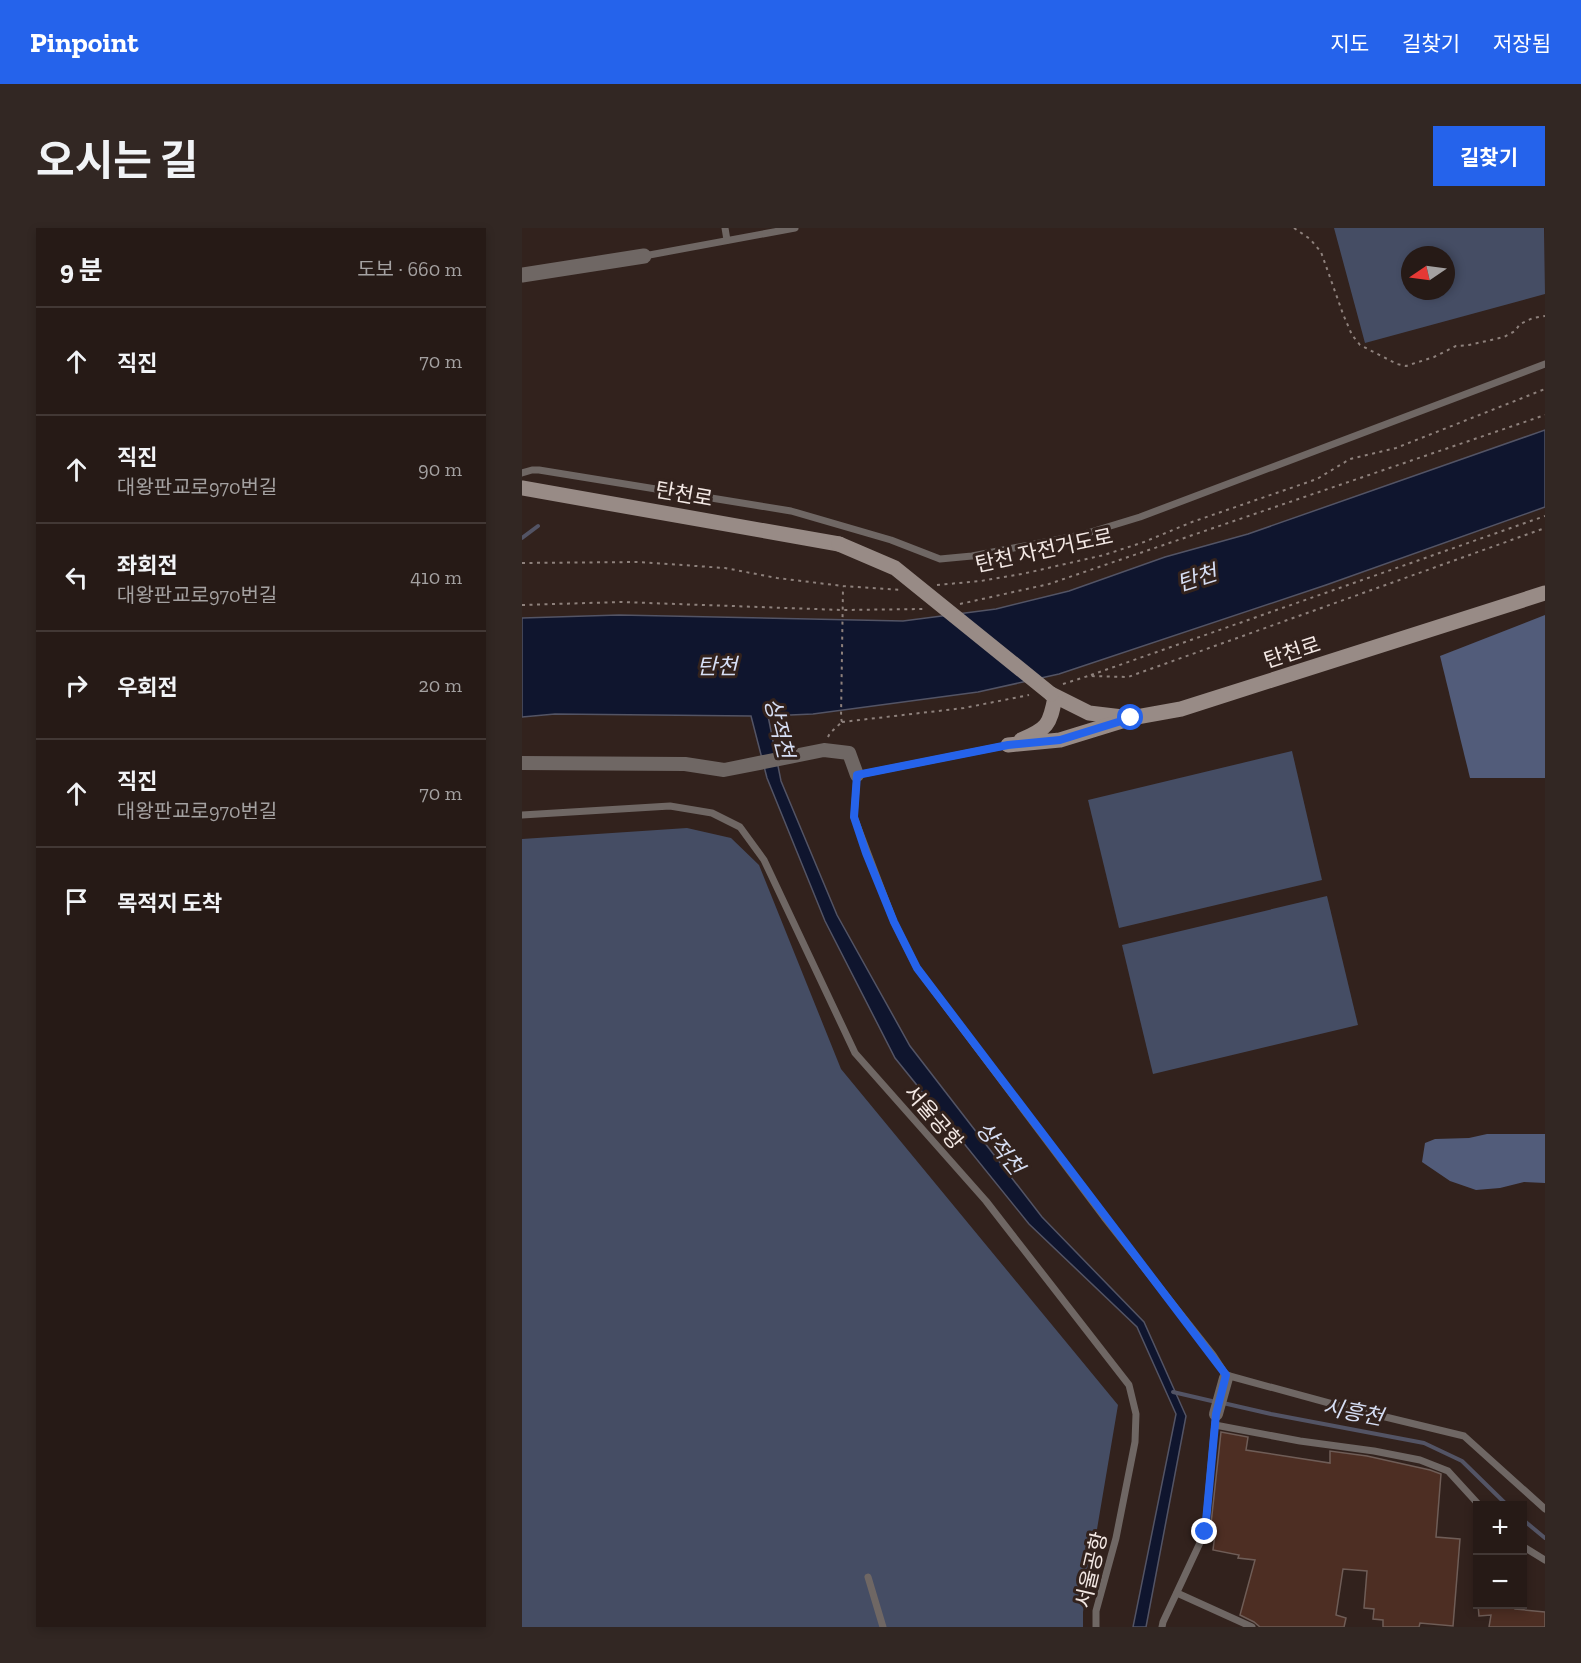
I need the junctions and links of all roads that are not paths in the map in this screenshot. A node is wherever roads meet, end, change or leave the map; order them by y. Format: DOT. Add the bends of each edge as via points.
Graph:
graph roads {
  1 [pos="725,228"];
  2 [pos="795,228"];
  3 [pos="727,240"];
  4 [pos="644,256"];
  5 [pos="522,275"];
  6 [pos="1545,364"];
  7 [pos="522,473"];
  8 [pos="522,488"];
  9 [pos="1545,593"];
  10 [pos="1054,693"];
  11 [pos="1131,718"];
  12 [pos="1008,745"];
  13 [pos="522,763"];
  14 [pos="857,775"];
  15 [pos="522,815"];
  16 [pos="1226,1376"];
  17 [pos="1216,1420"];
  18 [pos="1475,1501"];
  19 [pos="1545,1509"];
  20 [pos="1527,1549"];
  21 [pos="1545,1560"];
  22 [pos="868,1577"];
  23 [pos="1177,1593"];
  24 [pos="883,1627"];
  25 [pos="1096,1627"];
  26 [pos="1162,1627"];
  27 [pos="1252,1627"];
  1 -- 3 [label="lane"];
  2 -- 3 [label="lane"];
  3 -- 4 [label="lane"];
  4 -- 5 [label="street"];
  6 -- 7 [label="lane" via="1140,517 1081,535 972,556 940,559 891,540 791,511 539,470"];
  8 -- 10 [label="main road, 탄천로, bridge" via="839,544 895,568"];
  9 -- 11 [label="main road, 탄천로" via="1180,709"];
  10 -- 11 [label="main road, 탄천로" via="1089,713"];
  10 -- 12 [label="main road" via="1051,720 1037,733"];
  11 -- 12 [label="main road" via="1060,740"];
  12 -- 14 [label="lane"];
  13 -- 14 [label="street" via="685,764 724,770 824,750 849,753"];
  14 -- 16 [label="lane" via="854,817 894,922 917,968"];
  15 -- 25 [label="lane, 서울공항" via="670,806 712,813 740,827 764,860 855,1053 986,1201 1129,1385 1136,1414 1135,1442 1116,1538 1096,1611"];
  16 -- 17 [label="street"];
  16 -- 19 [label="lane" via="1464,1436"];
  17 -- 18 [label="lane" via="1420,1460 1448,1471"];
  17 -- 23 [label="lane" via="1205,1532"];
  20 -- 21 [label="lane"];
  22 -- 24 [label="lane"];
  23 -- 26 [label="lane"];
  23 -- 27 [label="lane"];
}
